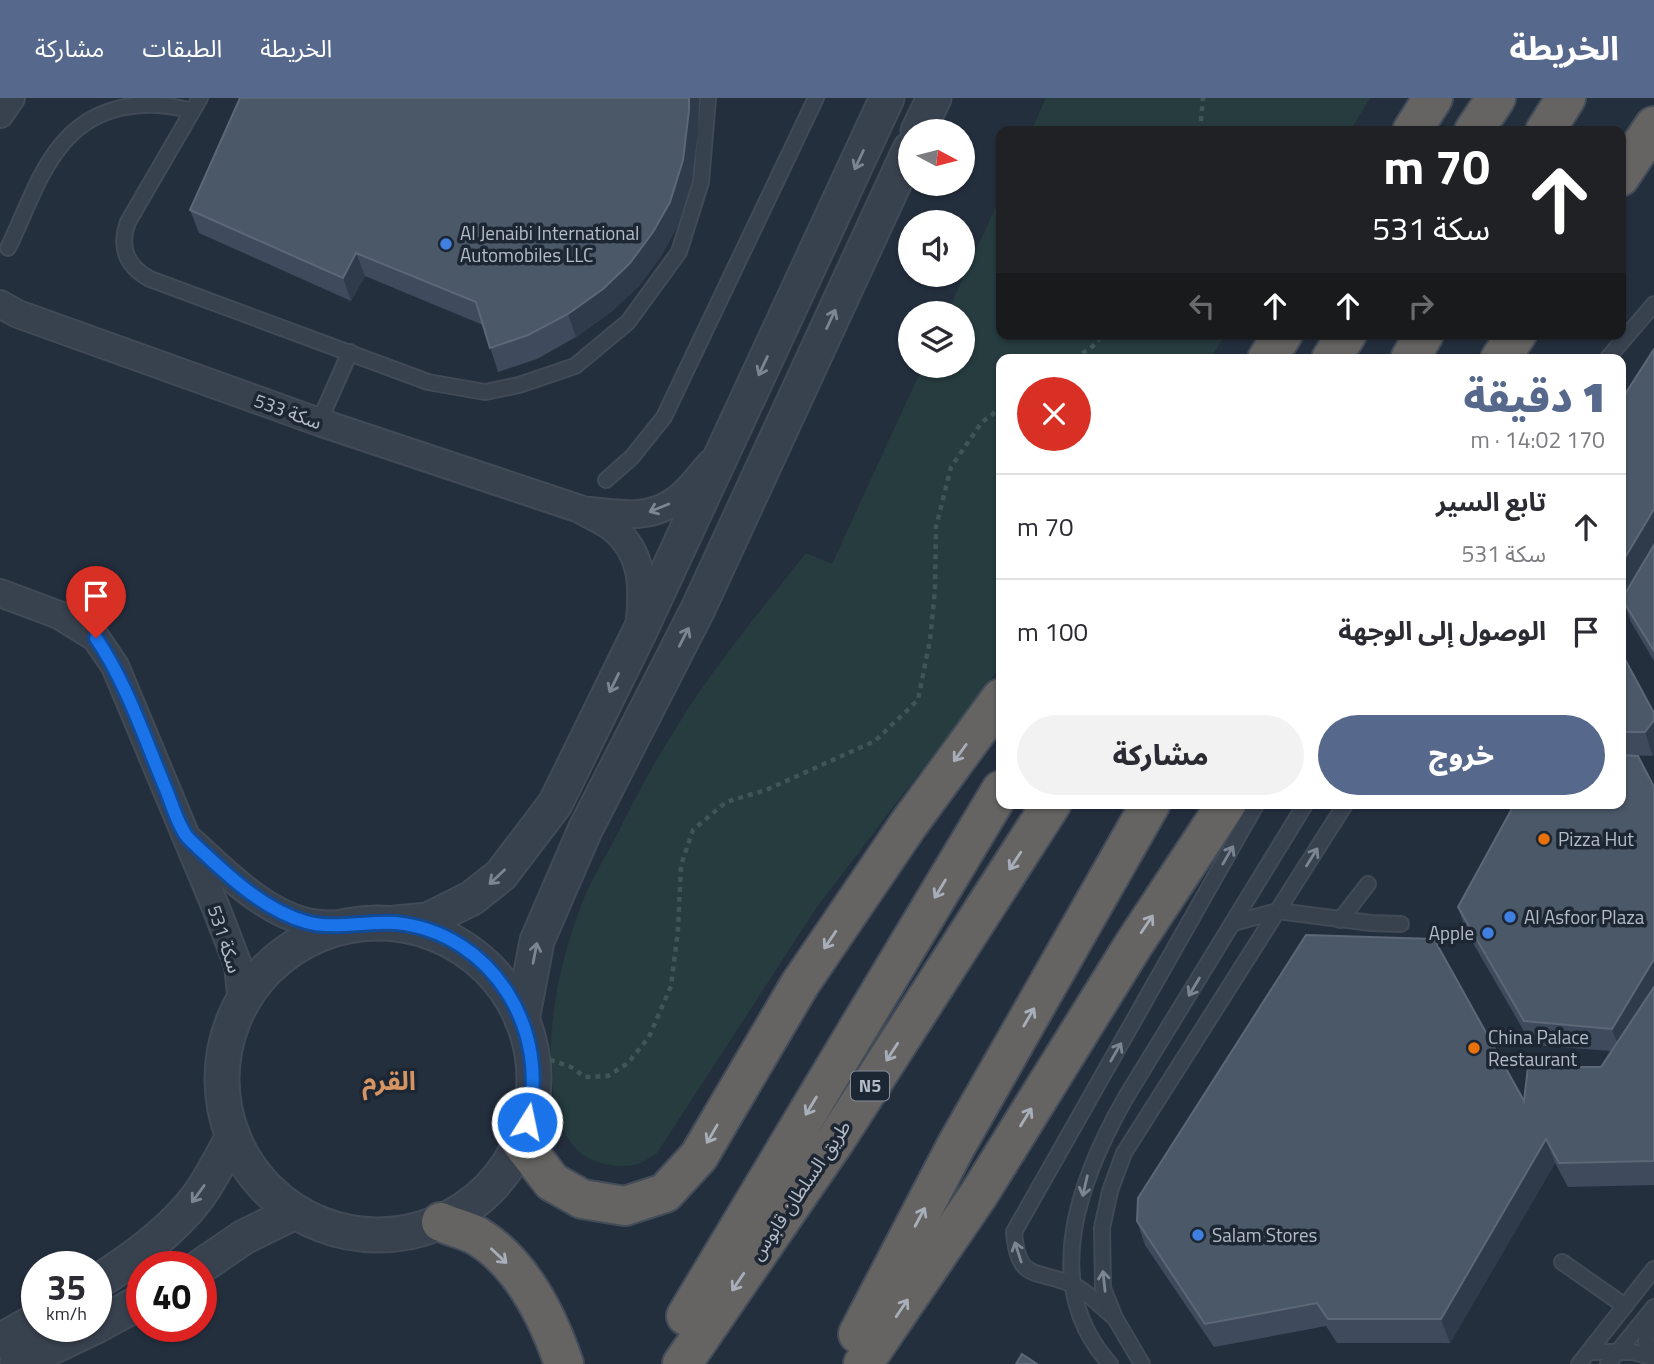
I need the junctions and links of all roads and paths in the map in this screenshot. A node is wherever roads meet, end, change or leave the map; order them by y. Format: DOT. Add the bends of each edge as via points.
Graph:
graph roads {
  1 [pos="11,98"];
  2 [pos="708,98"];
  3 [pos="816,98"];
  4 [pos="887,98"];
  5 [pos="934,98"];
  6 [pos="1203,98"];
  7 [pos="1423,98"];
  8 [pos="1433,98"];
  9 [pos="1496,98"];
  10 [pos="1566,98"];
  11 [pos="196,104"];
  12 [pos="0,114"];
  13 [pos="924,119"];
  14 [pos="1200,126"];
  15 [pos="1408,126"];
  16 [pos="1415,126"];
  17 [pos="1477,126"];
  18 [pos="1548,126"];
  19 [pos="1654,126"];
  20 [pos="1626,168"];
  21 [pos="898,175"];
  22 [pos="8,248"];
  23 [pos="0,304"];
  24 [pos="1654,304"];
  25 [pos="1626,337"];
  26 [pos="1098,340"];
  27 [pos="1623,340"];
  28 [pos="350,352"];
  29 [pos="1081,354"];
  30 [pos="1611,354"];
  31 [pos="996,412"];
  32 [pos="319,422"];
  33 [pos="726,447"];
  34 [pos="606,480"];
  35 [pos="580,509"];
  36 [pos="0,593"];
  37 [pos="639,633"];
  38 [pos="996,705"];
  39 [pos="996,798"];
  40 [pos="1048,809"];
  41 [pos="1148,809"];
  42 [pos="1223,809"];
  43 [pos="1254,809"];
  44 [pos="1302,809"];
  45 [pos="1342,809"];
  46 [pos="186,837"];
  47 [pos="1368,884"];
  48 [pos="1278,911"];
  49 [pos="1340,920"];
  50 [pos="396,923"];
  51 [pos="1233,923"];
  52 [pos="1401,923"];
  53 [pos="356,924"];
  54 [pos="242,1003"];
  55 [pos="522,1020"];
  56 [pos="531,1053"];
  57 [pos="233,1136"];
  58 [pos="521,1142"];
  59 [pos="295,1212"];
  60 [pos="441,1222"];
  61 [pos="217,1255"];
  62 [pos="1562,1262"];
  63 [pos="1654,1269"];
  64 [pos="112,1272"];
  65 [pos="1072,1284"];
  66 [pos="1625,1306"];
  67 [pos="1651,1310"];
  68 [pos="1115,1318"];
  69 [pos="21,1329"];
  70 [pos="0,1341"];
  71 [pos="63,1342"];
  72 [pos="1619,1351"];
  73 [pos="1589,1352"];
  74 [pos="1653,1358"];
  75 [pos="17,1364"];
  76 [pos="564,1364"];
  77 [pos="657,1364"];
  78 [pos="682,1364"];
  79 [pos="843,1364"];
  80 [pos="863,1364"];
  81 [pos="1110,1364"];
  82 [pos="1142,1364"];
  83 [pos="1579,1364"];
  84 [pos="1608,1364"];
  1 -- 12 [label="street"];
  2 -- 28 [label="lane" via="701,182 679,252 628,322 575,366 485,392 428,382"];
  3 -- 34 [label="lane" via="664,417 632,457"];
  4 -- 33 [label="street, one-way"];
  5 -- 13 [label="street"];
  6 -- 14 [label="path"];
  7 -- 15 [label="highway"];
  8 -- 16 [label="highway"];
  9 -- 17 [label="highway"];
  10 -- 18 [label="highway"];
  11 -- 22 [label="lane" via="121,106 90,120 64,143 45,172"];
  11 -- 28 [label="lane" via="124,233 131,265 150,279"];
  19 -- 20 [label="highway"];
  55 -- 21 [label="street, one-way" via="537,941 586,830 698,609"];
  23 -- 32 [label="street, سكة 533"];
  24 -- 25 [label="lane"];
  26 -- 29 [label="path"];
  27 -- 30 [label="lane"];
  28 -- 32 [label="lane"];
  31 -- 56 [label="path" via="982,422 951,467 936,527 930,640 918,700 875,741 766,790 726,802 694,830 681,865 671,986 649,1037 628,1063 608,1076 585,1077"];
  32 -- 35 [label="street, سكة 533"];
  33 -- 35 [label="street, سكة 533, one-way" via="677,500 654,512 631,515"];
  33 -- 37 [label="street"];
  35 -- 37 [label="street, سكة 533" via="614,529 641,570"];
  36 -- 46 [label="street, سكة 531" via="59,615 96,638 115,666"];
  37 -- 50 [label="street, one-way" via="555,804 501,875 472,898 428,920"];
  38 -- 58 [label="highway, one-way" via="800,984 699,1156 665,1193 625,1206 582,1199 551,1182"];
  39 -- 77 [label="highway, one-way"];
  40 -- 78 [label="highway, طريق السلطان قابوس / N5, one-way" via="837,1138"];
  79 -- 41 [label="highway, one-way" via="956,1146"];
  80 -- 42 [label="highway, one-way" via="979,1194"];
  65 -- 43 [label="lane, one-way" via="1024,1268 1014,1232"];
  44 -- 51 [label="lane"];
  48 -- 45 [label="lane, one-way"];
  46 -- 53 [label="street, سكة 531" via="234,881 278,911 308,923"];
  46 -- 54 [label="street, سكة 531" via="238,965"];
  47 -- 49 [label="lane"];
  48 -- 49 [label="lane"];
  48 -- 51 [label="lane"];
  68 -- 48 [label="lane, one-way" via="1103,1288 1102,1228 1125,1153"];
  49 -- 52 [label="lane"];
  50 -- 53 [label="street"];
  50 -- 55 [label="street" via="449,940 485,965 507,990"];
  51 -- 65 [label="lane, one-way" via="1104,1137 1088,1175 1071,1252"];
  53 -- 54 [label="street" via="321,933 290,950 263,974"];
  54 -- 57 [label="street" via="223,1068 224,1103"];
  55 -- 56 [label="street"];
  56 -- 58 [label="street" via="532,1102"];
  57 -- 59 [label="street" via="258,1178"];
  57 -- 64 [label="street, one-way" via="197,1198 171,1228"];
  58 -- 60 [label="street" via="488,1190"];
  59 -- 60 [label="street" via="322,1225 382,1236"];
  59 -- 61 [label="street"];
  60 -- 76 [label="highway, one-way" via="476,1236 502,1257 541,1308"];
  62 -- 66 [label="lane"];
  63 -- 66 [label="lane"];
  65 -- 68 [label="lane"];
  65 -- 81 [label="lane" via="1086,1332"];
  66 -- 73 [label="lane"];
  67 -- 72 [label="lane"];
  67 -- 74 [label="lane" via="1646,1342"];
  68 -- 82 [label="lane"];
  69 -- 70 [label="street"];
  71 -- 75 [label="street"];
  72 -- 73 [label="lane"];
  72 -- 74 [label="lane"];
  72 -- 84 [label="lane"];
  73 -- 83 [label="lane"];
}
